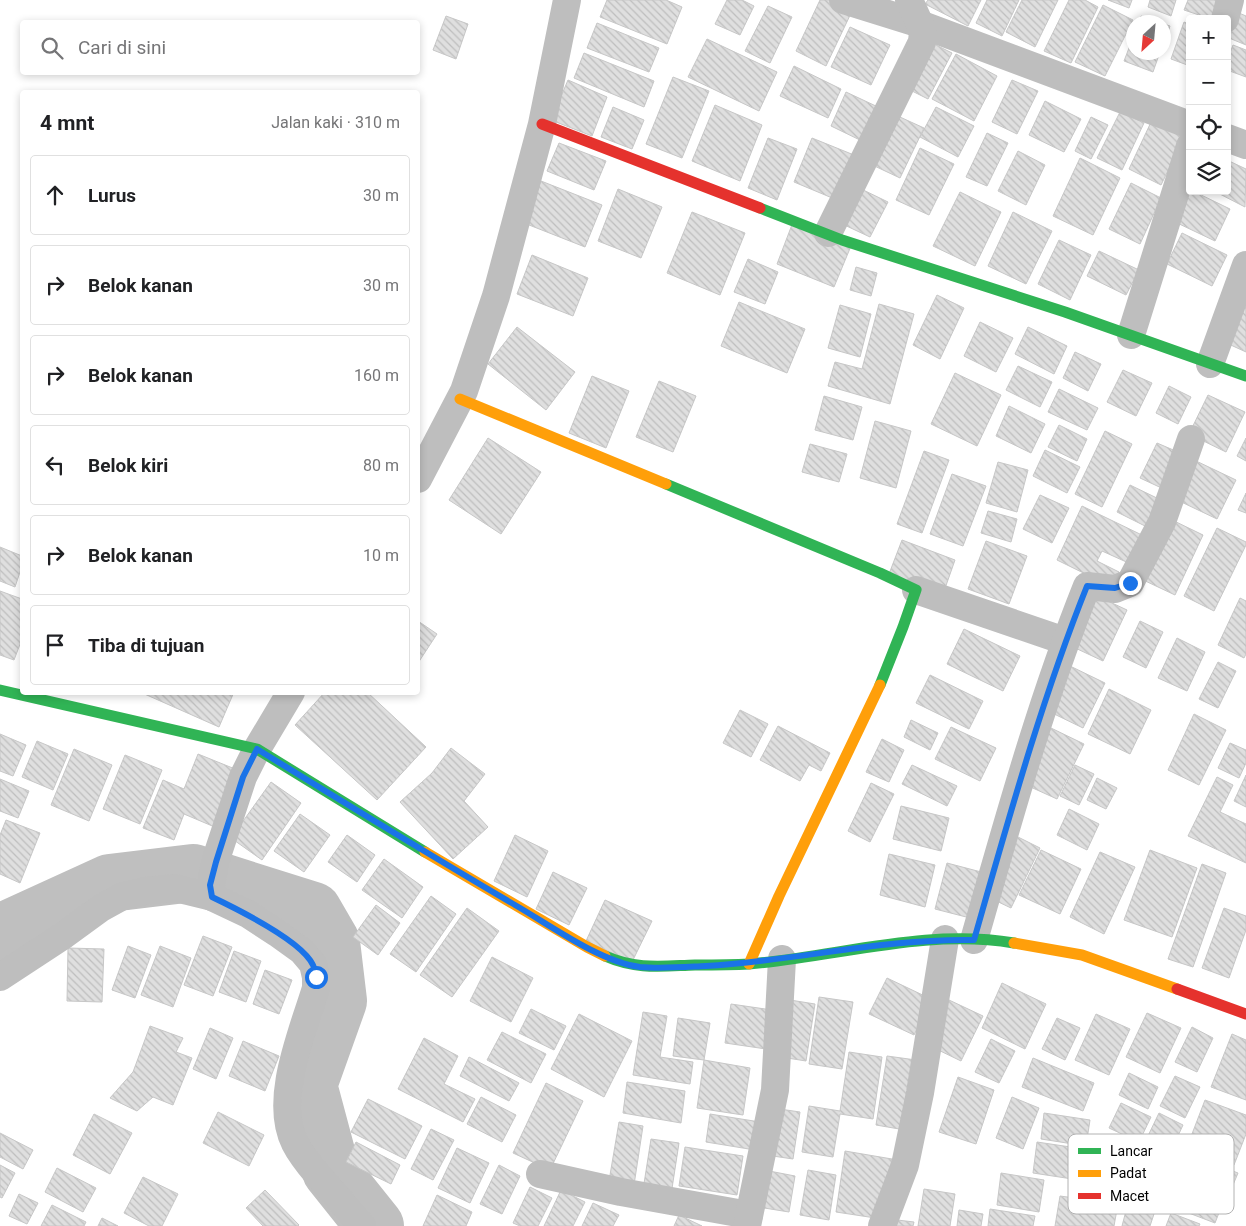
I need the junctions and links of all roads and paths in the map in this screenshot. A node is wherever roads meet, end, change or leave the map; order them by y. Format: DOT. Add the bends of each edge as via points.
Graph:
graph roads {
  1 [pos="567,0"];
  2 [pos="843,0"];
  3 [pos="1230,0"];
  4 [pos="915,12"];
  5 [pos="1226,15"];
  6 [pos="1186,123"];
  7 [pos="542,124"];
  8 [pos="1231,139"];
  9 [pos="1246,145"];
  10 [pos="1189,150"];
  11 [pos="828,233"];
  12 [pos="1246,265"];
  13 [pos="1131,335"];
  14 [pos="1210,364"];
  15 [pos="1246,376"];
  16 [pos="460,399"];
  17 [pos="1191,439"];
  18 [pos="420,475"];
  19 [pos="916,590"];
  20 [pos="1065,641"];
  21 [pos="0,690"];
  22 [pos="20,695"];
  23 [pos="22,695"];
  24 [pos="289,695"];
  25 [pos="257,749"];
  26 [pos="213,881"];
  27 [pos="945,939"];
  28 [pos="974,940"];
  29 [pos="782,959"];
  30 [pos="749,964"];
  31 [pos="0,977"];
  32 [pos="1246,1014"];
  33 [pos="540,1174"];
  34 [pos="748,1220"];
  35 [pos="362,1226"];
  36 [pos="882,1226"];
  1 -- 7 [label="street"];
  2 -- 4 [label="street"];
  3 -- 5 [label="street"];
  4 -- 6 [label="street"];
  4 -- 11 [label="street" via="923,31 922,42"];
  7 -- 11 [label="street"];
  7 -- 16 [label="street" via="496,296"];
  8 -- 9 [label="street"];
  10 -- 13 [label="street"];
  11 -- 13 [label="street"];
  12 -- 14 [label="street"];
  13 -- 14 [label="street"];
  14 -- 15 [label="street"];
  16 -- 18 [label="street"];
  16 -- 19 [label="street" via="880,572"];
  17 -- 20 [label="street" via="1162,522 1130,583 1115,588 1087,586"];
  19 -- 20 [label="street"];
  19 -- 30 [label="street" via="860,733"];
  20 -- 28 [label="street"];
  21 -- 22 [label="street"];
  23 -- 25 [label="street"];
  24 -- 25 [label="street"];
  25 -- 26 [label="street" via="243,777"];
  25 -- 30 [label="street" via="410,843 587,947 619,962 640,967"];
  26 -- 31 [label="street" via="121,897"];
  26 -- 35 [label="street" via="248,914 302,951 313,964 316,988 290,1076 288,1122 294,1142 305,1159"];
  27 -- 28 [label="street"];
  27 -- 29 [label="street"];
  27 -- 36 [label="street" via="905,1165"];
  28 -- 32 [label="street" via="988,939 1082,955"];
  29 -- 30 [label="street"];
  29 -- 34 [label="street" via="775,1090"];
  33 -- 34 [label="street"];
}
